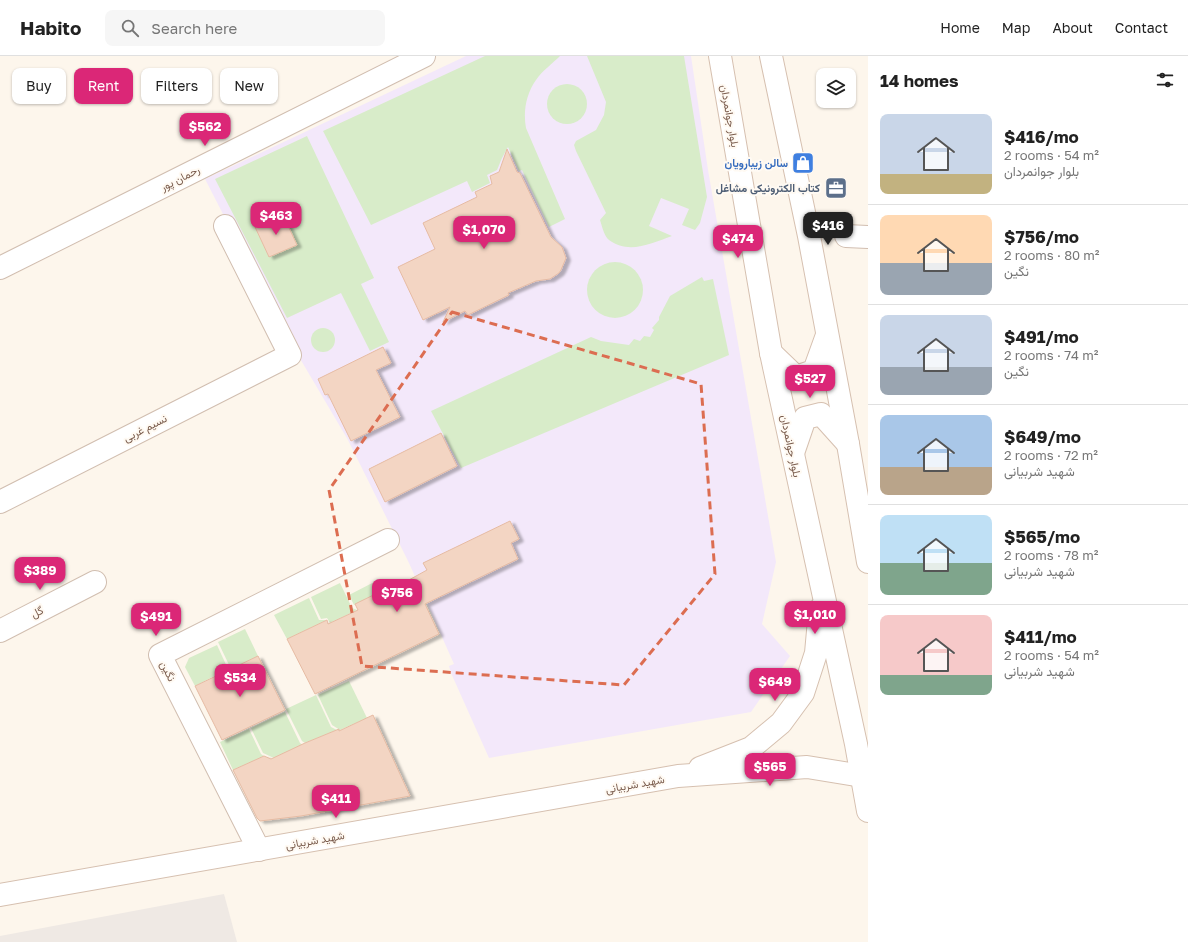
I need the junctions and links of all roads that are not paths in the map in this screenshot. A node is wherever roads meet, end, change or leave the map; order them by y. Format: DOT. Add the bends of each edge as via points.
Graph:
graph roads {
  1 [pos="424,56"];
  2 [pos="720,56"];
  3 [pos="771,56"];
  4 [pos="225,226"];
  5 [pos="846,236"];
  6 [pos="868,237"];
  7 [pos="0,268"];
  8 [pos="827,334"];
  9 [pos="771,353"];
  10 [pos="848,444"];
  11 [pos="792,454"];
  12 [pos="0,502"];
  13 [pos="388,540"];
  14 [pos="868,562"];
  15 [pos="95,582"];
  16 [pos="822,590"];
  17 [pos="0,631"];
  18 [pos="678,776"];
  19 [pos="862,776"];
  20 [pos="868,810"];
  21 [pos="259,850"];
  22 [pos="0,895"];
  1 -- 7 [label="main road, رحمان پور"];
  2 -- 9 [label="main road, بلوار جوانمردان"];
  3 -- 8 [label="main road"];
  4 -- 12 [label="main road, نسیم غربی" via="290,355"];
  5 -- 6 [label="main road"];
  8 -- 9 [label="main road" via="814,372 796,377"];
  8 -- 10 [label="main road"];
  9 -- 11 [label="main road, بلوار جوانمردان"];
  10 -- 11 [label="main road" via="821,414 805,418"];
  10 -- 14 [label="main road"];
  11 -- 16 [label="main road, بلوار جوانمردان"];
  13 -- 21 [label="main road, نگین" via="160,655"];
  15 -- 17 [label="main road, گل"];
  16 -- 18 [label="main road, شهید شربیانی" via="816,653 803,693 781,723 751,748"];
  16 -- 19 [label="main road, بلوار جوانمردان"];
  18 -- 19 [label="main road, شهید شربیانی" via="807,767"];
  18 -- 21 [label="main road, شهید شربیانی"];
  19 -- 20 [label="main road, بلوار جوانمردان"];
  21 -- 22 [label="main road, شهید شربیانی"];
}
